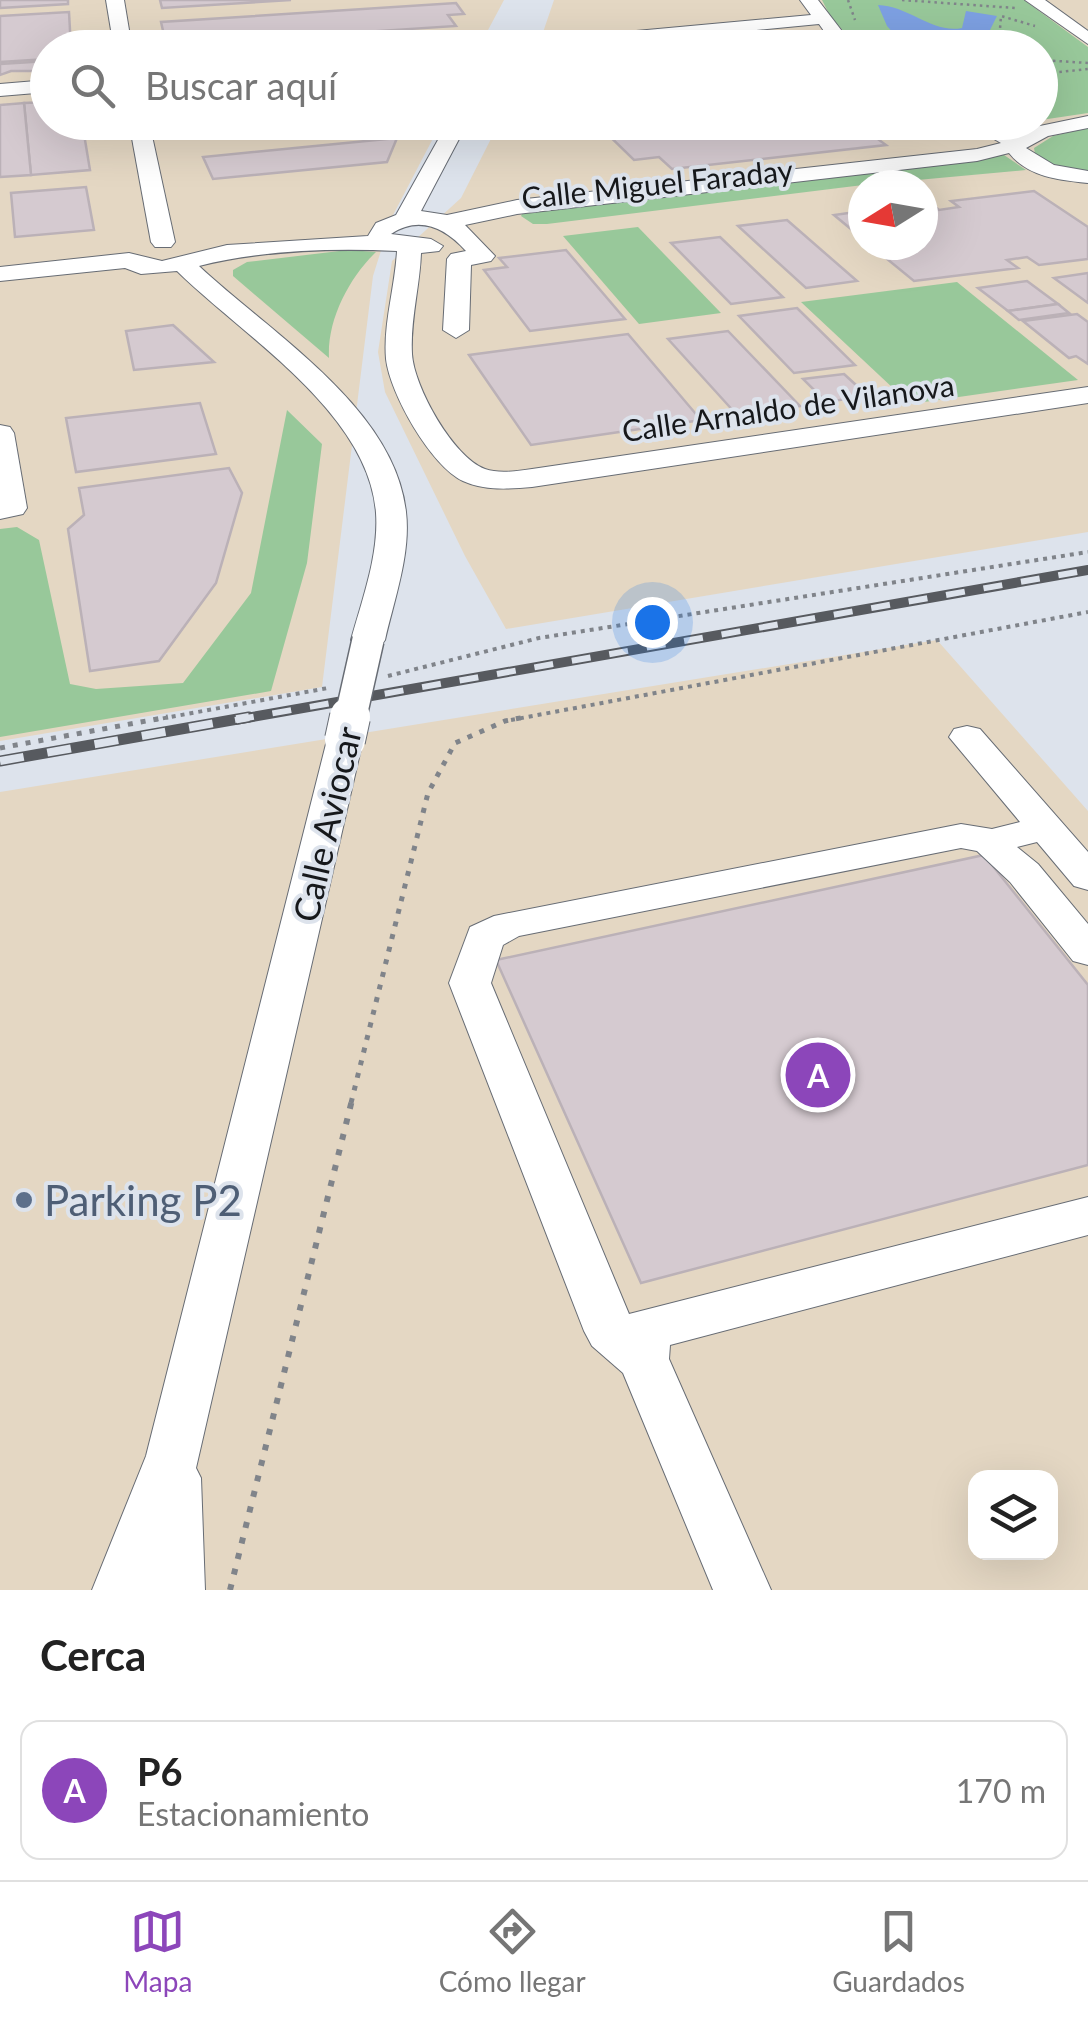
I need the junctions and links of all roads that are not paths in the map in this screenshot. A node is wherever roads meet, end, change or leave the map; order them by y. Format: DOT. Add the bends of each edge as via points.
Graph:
graph roads {
  1 [pos="115,0"];
  2 [pos="809,0"];
  3 [pos="1038,3"];
  4 [pos="820,19"];
  5 [pos="120,30"];
  6 [pos="700,30"];
  7 [pos="830,30"];
  8 [pos="1088,39"];
  9 [pos="30,88"];
  10 [pos="0,90"];
  11 [pos="1088,122"];
  12 [pos="1058,128"];
  13 [pos="144,140"];
  14 [pos="448,140"];
  15 [pos="1008,140"];
  16 [pos="1024,140"];
  17 [pos="1016,144"];
  18 [pos="1075,178"];
  19 [pos="938,182"];
  20 [pos="848,192"];
  21 [pos="517,207"];
  22 [pos="406,219"];
  23 [pos="452,228"];
  24 [pos="532,228"];
  25 [pos="392,240"];
  26 [pos="184,253"];
  27 [pos="0,274"];
  28 [pos="456,330"];
  29 [pos="1088,395"];
  30 [pos="0,440"];
  31 [pos="0,510"];
  32 [pos="968,737"];
  33 [pos="1046,828"];
  34 [pos="992,840"];
  35 [pos="1088,877"];
  36 [pos="1088,951"];
  37 [pos="1088,1216"];
  38 [pos="627,1345"];
  39 [pos="173,1456"];
  40 [pos="121,1590"];
  41 [pos="176,1590"];
  42 [pos="742,1590"];
  1 -- 5 [label="street"];
  2 -- 4 [label="street"];
  3 -- 8 [label="street"];
  4 -- 6 [label="street"];
  4 -- 7 [label="street"];
  9 -- 10 [label="street"];
  11 -- 12 [label="street, Calle Miguel Faraday"];
  13 -- 26 [label="street"];
  14 -- 22 [label="street"];
  15 -- 17 [label="street"];
  16 -- 17 [label="street, Calle Miguel Faraday"];
  17 -- 18 [label="street" via="1026,160"];
  17 -- 21 [label="street, Calle Miguel Faraday" via="977,155"];
  18 -- 19 [label="street" via="995,175"];
  20 -- 24 [label="street, Calle Miguel Faraday"];
  21 -- 23 [label="street, Calle Miguel Faraday"];
  21 -- 24 [label="street" via="514,220"];
  22 -- 23 [label="street"];
  22 -- 25 [label="street"];
  23 -- 24 [label="street, Calle Miguel Faraday"];
  23 -- 25 [label="street" via="446,243"];
  23 -- 28 [label="street" via="483,256 459,259"];
  25 -- 26 [label="street"];
  25 -- 29 [label="street, Calle Arnaldo de Vilanova" via="399,354 409,394 469,472 497,479"];
  26 -- 27 [label="street" via="151,268 129,260"];
  26 -- 39 [label="street, Calle Aviocar, bridge" via="340,407 372,452 391,510 389,551"];
  30 -- 31 [label="street" via="12,508"];
  32 -- 33 [label="street"];
  33 -- 34 [label="street"];
  33 -- 35 [label="street"];
  34 -- 36 [label="street"];
  34 -- 38 [label="street" via="961,836 508,925 485,937 470,983"];
  37 -- 38 [label="street" via="646,1330"];
  38 -- 42 [label="street"];
  39 -- 40 [label="street"];
  39 -- 41 [label="street"];
}
